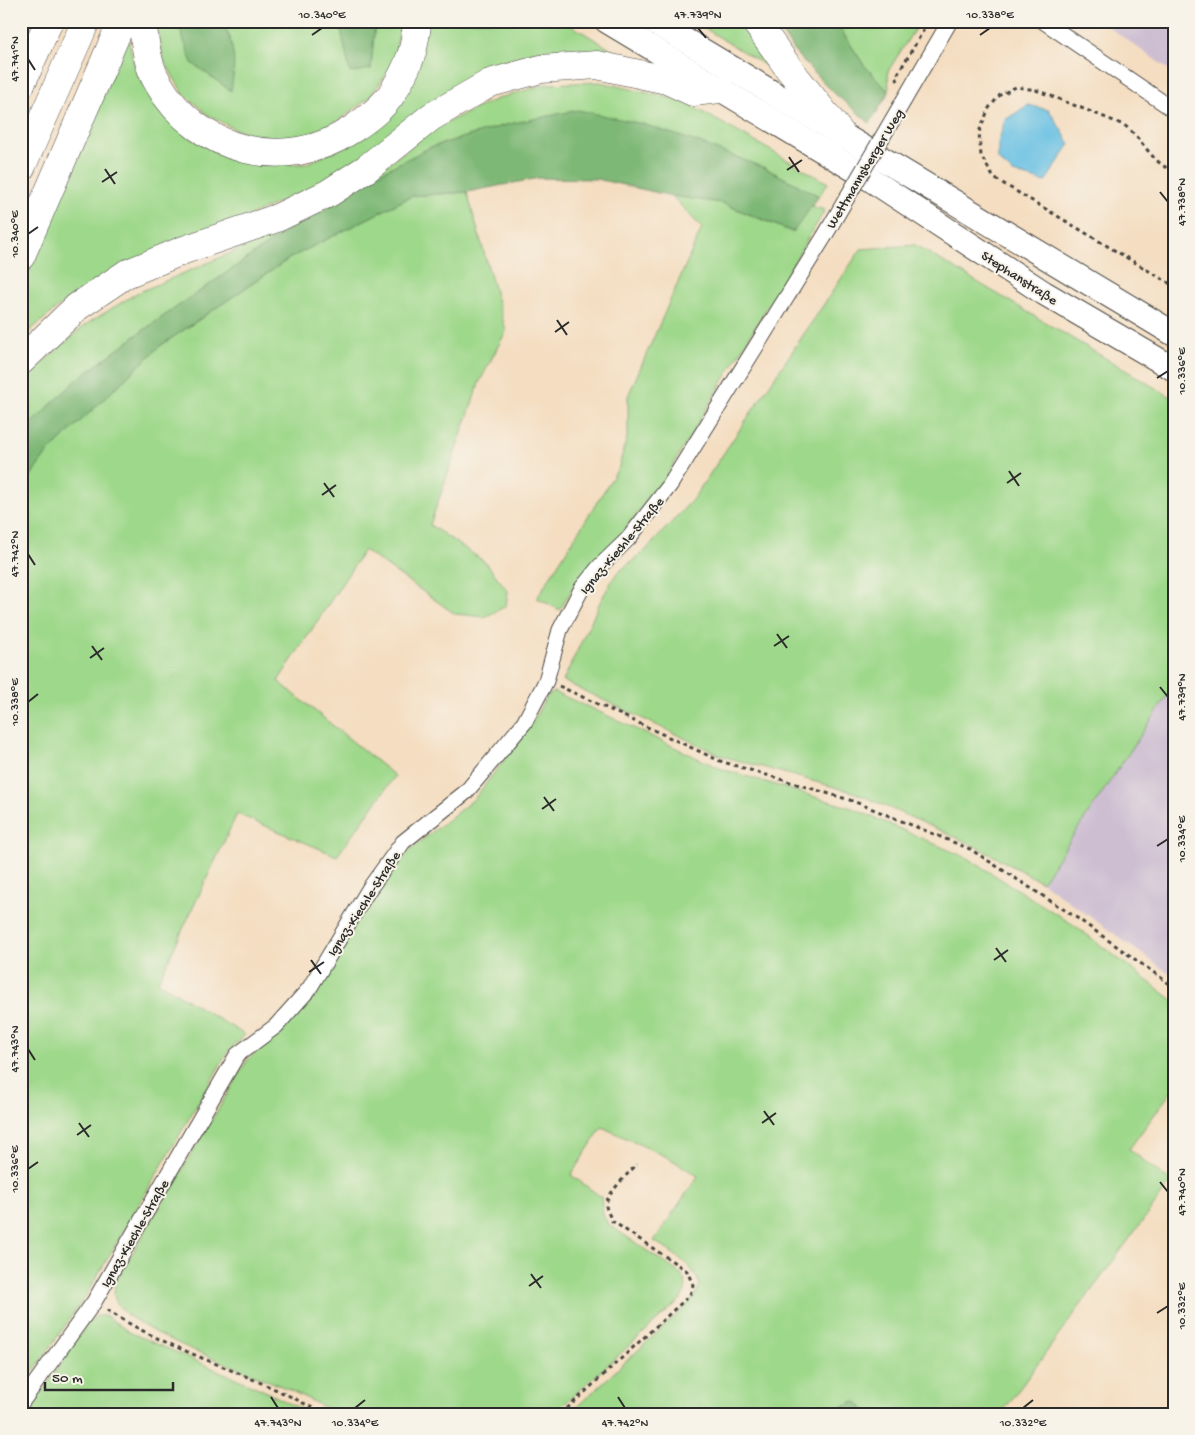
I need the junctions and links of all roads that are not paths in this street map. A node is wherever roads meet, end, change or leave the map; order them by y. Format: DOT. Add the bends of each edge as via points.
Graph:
graph roads {
  1 [pos="49,21"];
  2 [pos="86,21"];
  3 [pos="122,21"];
  4 [pos="142,21"];
  5 [pos="418,21"];
  6 [pos="606,21"];
  7 [pos="654,21"];
  8 [pos="755,21"];
  9 [pos="950,21"];
  10 [pos="1043,21"];
  11 [pos="21,84"];
  12 [pos="720,89"];
  13 [pos="1174,110"];
  14 [pos="841,134"];
  15 [pos="21,168"];
  16 [pos="824,237"];
  17 [pos="21,256"];
  18 [pos="1174,334"];
  19 [pos="21,361"];
  20 [pos="1174,369"];
  21 [pos="21,1403"];
  1 -- 11 [label="highway"];
  2 -- 15 [label="highway"];
  3 -- 17 [label="highway"];
  4 -- 5 [label="highway" via="147,57 158,83 177,109 206,134 239,148 278,154 312,148 340,138 372,116 392,94 411,58"];
  6 -- 12 [label="main road, Stephanstraße"];
  7 -- 14 [label="main road, Stephanstraße"];
  8 -- 14 [label="highway"];
  9 -- 16 [label="street, Wettmannsberger Weg, bridge"];
  10 -- 13 [label="street"];
  12 -- 19 [label="highway" via="693,92 667,80 597,65 541,69 490,83 431,117 366,169 330,192 277,218 126,274 77,306"];
  12 -- 20 [label="main road, Stephanstraße" via="870,179 1044,293"];
  14 -- 18 [label="main road, Stephanstraße"];
  16 -- 21 [label="street, Ignaz-Kiechle-Straße" via="670,485 628,539 582,588 560,630 546,681 524,723 466,792 403,842 369,889 309,989 276,1026 236,1055 94,1302"];
}
